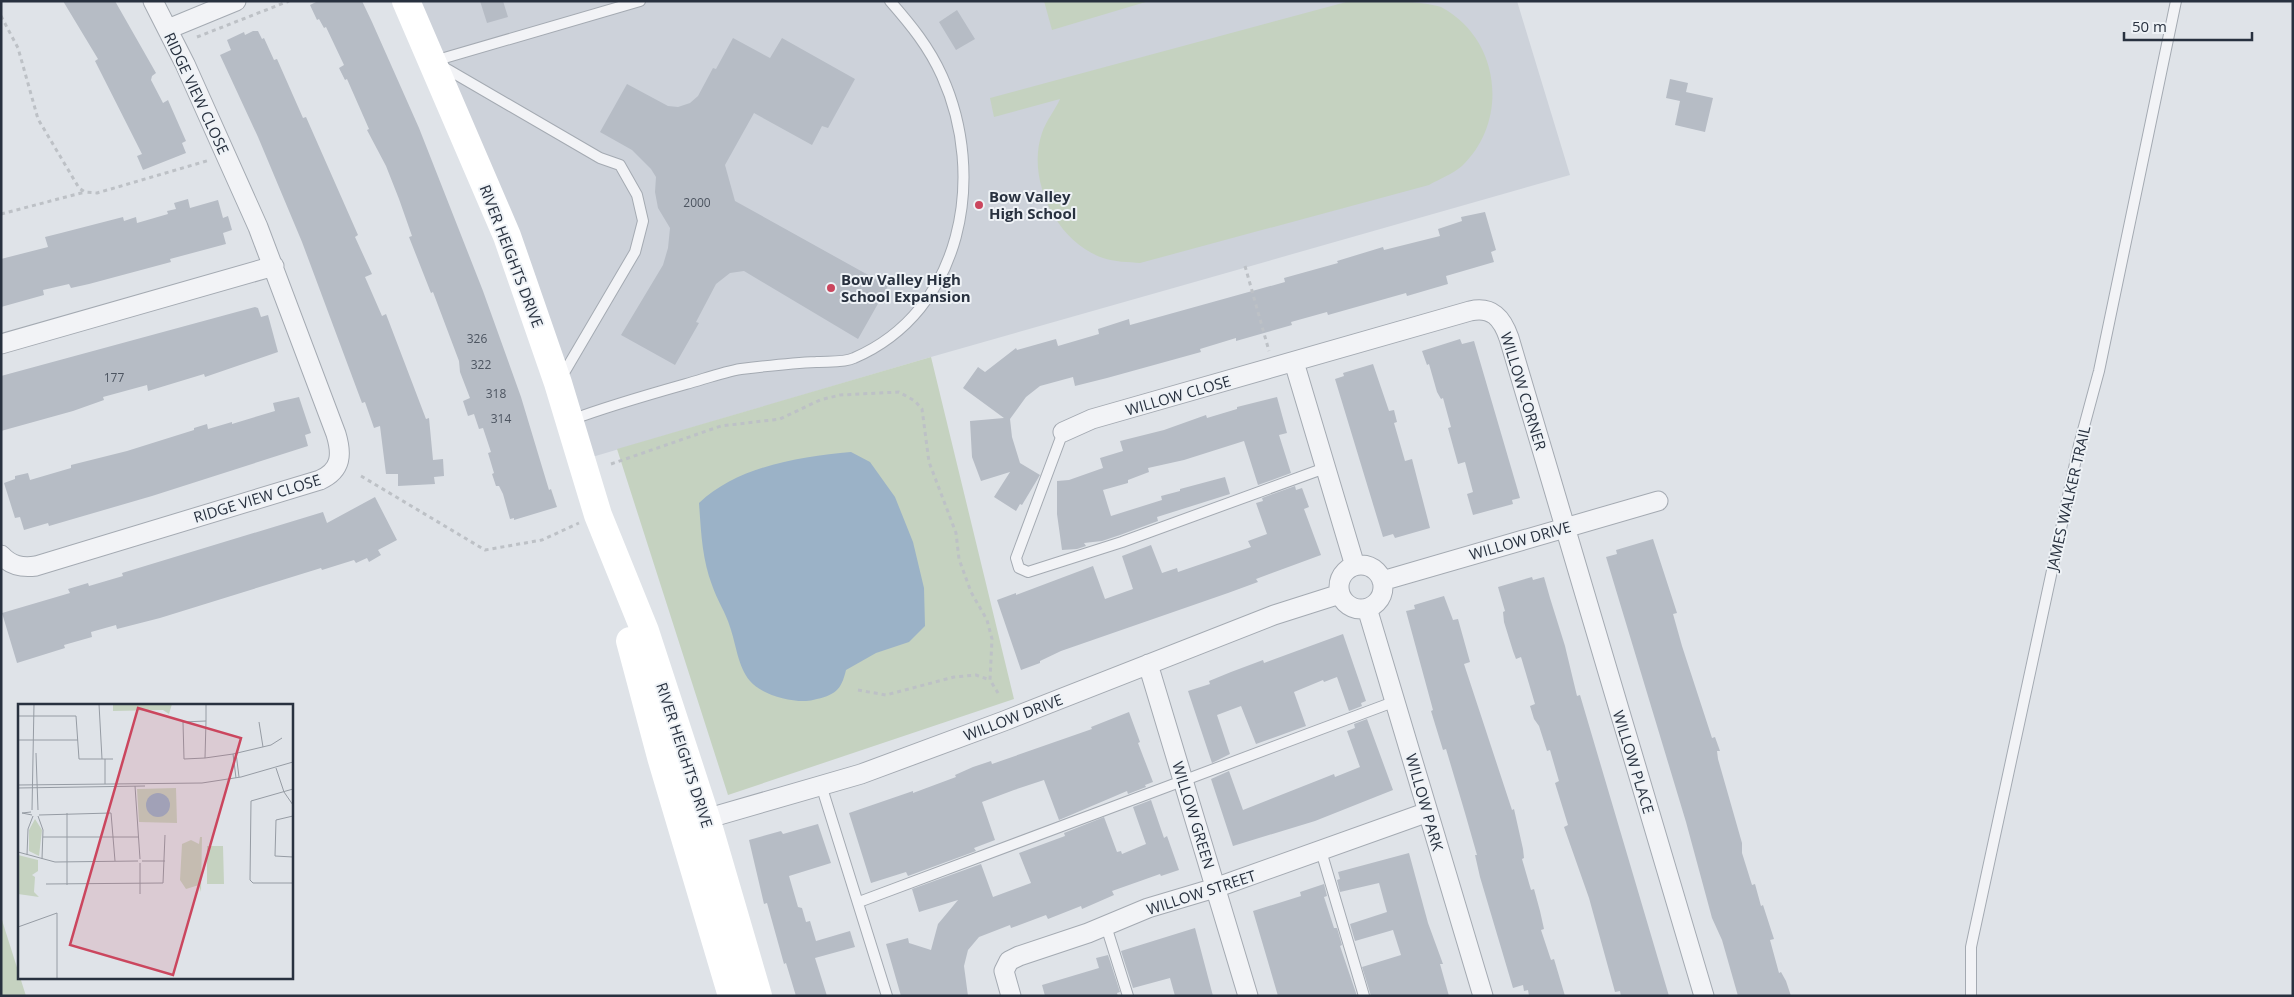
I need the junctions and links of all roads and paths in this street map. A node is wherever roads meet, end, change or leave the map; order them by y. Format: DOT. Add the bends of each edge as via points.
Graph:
graph roads {
  1 [pos="236,1"];
  2 [pos="289,1"];
  3 [pos="406,1"];
  4 [pos="640,1"];
  5 [pos="890,1"];
  6 [pos="2176,1"];
  7 [pos="155,2"];
  8 [pos="1,16"];
  9 [pos="168,29"];
  10 [pos="196,37"];
  11 [pos="433,62"];
  12 [pos="213,159"];
  13 [pos="85,192"];
  14 [pos="1,214"];
  15 [pos="274,266"];
  16 [pos="1245,266"];
  17 [pos="1,344"];
  18 [pos="1269,354"];
  19 [pos="1294,362"];
  20 [pos="558,383"];
  21 [pos="570,421"];
  22 [pos="1063,432"];
  23 [pos="610,464"];
  24 [pos="1325,468"];
  25 [pos="361,476"];
  26 [pos="1658,502"];
  27 [pos="589,520"];
  28 [pos="1564,528"];
  29 [pos="1,555"];
  30 [pos="1355,566"];
  31 [pos="1382,581"];
  32 [pos="1340,594"];
  33 [pos="1368,608"];
  34 [pos="1148,664"];
  35 [pos="990,680"];
  36 [pos="858,690"];
  37 [pos="998,693"];
  38 [pos="1396,701"];
  39 [pos="1183,781"];
  40 [pos="821,785"];
  41 [pos="1428,812"];
  42 [pos="694,822"];
  43 [pos="1321,851"];
  44 [pos="1216,888"];
  45 [pos="859,902"];
  46 [pos="1106,926"];
  47 [pos="732,996"];
  48 [pos="758,996"];
  49 [pos="887,996"];
  50 [pos="1011,996"];
  51 [pos="1128,996"];
  52 [pos="1248,996"];
  53 [pos="1364,996"];
  54 [pos="1482,996"];
  55 [pos="1704,996"];
  56 [pos="1970,996"];
  1 -- 9 [label="street"];
  2 -- 10 [label="path"];
  3 -- 11 [label="street, RIVER HEIGHTS DRIVE"];
  4 -- 11 [label="lane"];
  5 -- 21 [label="lane" via="920,35 942,76 956,115 963,162 962,210 950,259 922,307 887,341 852,359 739,370 605,407"];
  6 -- 56 [label="lane, JAMES WALKER TRAIL" via="2099,371 2079,445 1971,947"];
  7 -- 9 [label="street, RIDGE VIEW CLOSE"];
  8 -- 13 [label="path" via="18,48 38,119 74,183"];
  9 -- 15 [label="street, RIDGE VIEW CLOSE"];
  11 -- 20 [label="street, RIVER HEIGHTS DRIVE" via="506,236"];
  11 -- 20 [label="lane" via="600,158 620,165 637,195 643,220 635,252"];
  12 -- 13 [label="path" via="97,193"];
  13 -- 14 [label="path"];
  15 -- 17 [label="street"];
  15 -- 29 [label="street, RIDGE VIEW CLOSE" via="336,434 341,455 334,471 320,480 36,566 20,567"];
  16 -- 18 [label="path"];
  19 -- 22 [label="street, WILLOW CLOSE" via="1092,419"];
  19 -- 24 [label="street"];
  19 -- 28 [label="street, WILLOW CORNER" via="1470,311 1493,312 1501,320 1509,338"];
  20 -- 21 [label="street, RIVER HEIGHTS DRIVE"];
  21 -- 27 [label="street, RIVER HEIGHTS DRIVE"];
  22 -- 24 [label="lane" via="1016,558 1019,568 1028,572 1122,542"];
  23 -- 35 [label="path" via="721,426 780,419 833,397 899,392 915,401 922,408 929,462 956,533 959,559 971,592 987,620 992,639"];
  24 -- 30 [label="street"];
  25 -- 27 [label="path" via="485,550 533,542"];
  26 -- 28 [label="street, WILLOW DRIVE"];
  27 -- 42 [label="street, RIVER HEIGHTS DRIVE" via="653,728"];
  28 -- 31 [label="street, WILLOW DRIVE"];
  28 -- 55 [label="street, WILLOW PLACE"];
  30 -- 31 [label="street" via="1369,566"];
  30 -- 32 [label="street" via="1343,574"];
  31 -- 33 [label="street" via="1381,597"];
  32 -- 33 [label="street" via="1349,605"];
  32 -- 34 [label="street, WILLOW DRIVE" via="1274,615"];
  33 -- 38 [label="street, WILLOW PARK"];
  34 -- 39 [label="street, WILLOW GREEN"];
  34 -- 40 [label="street, WILLOW DRIVE" via="996,725 861,774"];
  35 -- 36 [label="path" via="976,675 954,677 886,695"];
  35 -- 37 [label="path"];
  38 -- 39 [label="lane"];
  38 -- 41 [label="street, WILLOW PARK"];
  39 -- 44 [label="street, WILLOW GREEN"];
  39 -- 45 [label="lane"];
  40 -- 42 [label="street, WILLOW DRIVE"];
  40 -- 45 [label="lane"];
  41 -- 43 [label="street, WILLOW STREET"];
  41 -- 54 [label="street, WILLOW PARK"];
  42 -- 47 [label="street, RIVER HEIGHTS DRIVE"];
  42 -- 48 [label="street, RIVER HEIGHTS DRIVE"];
  43 -- 44 [label="street, WILLOW STREET"];
  43 -- 53 [label="lane"];
  44 -- 46 [label="street, WILLOW STREET" via="1148,908"];
  44 -- 52 [label="street, WILLOW GREEN"];
  45 -- 49 [label="lane"];
  46 -- 50 [label="street, WILLOW STREET" via="1009,961 1004,971"];
  46 -- 51 [label="lane"];
}
